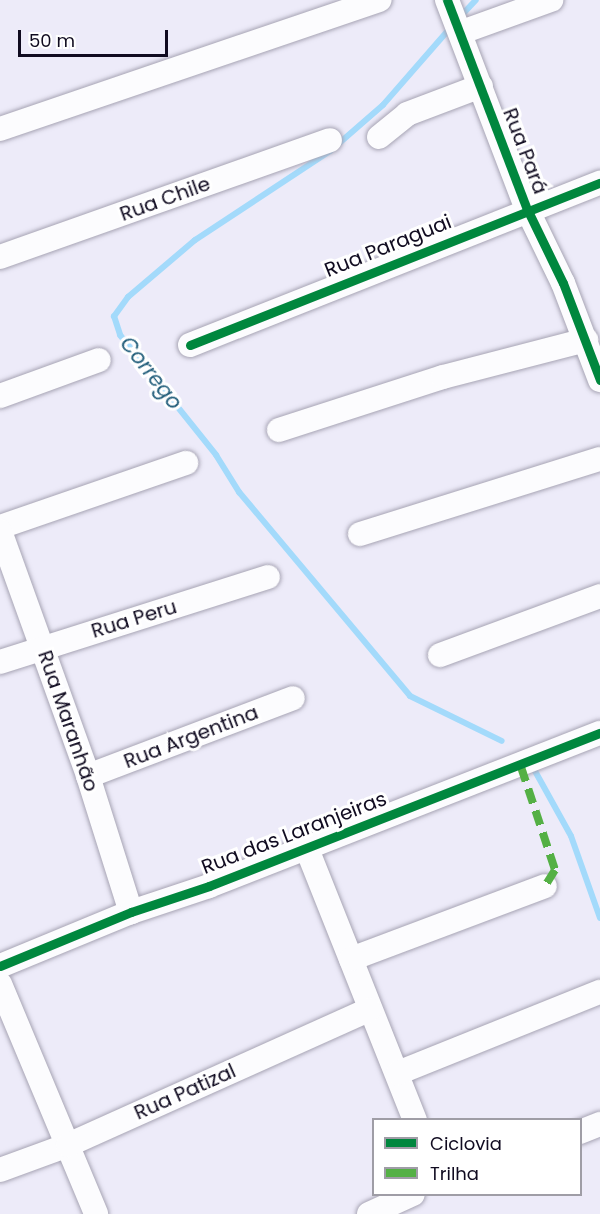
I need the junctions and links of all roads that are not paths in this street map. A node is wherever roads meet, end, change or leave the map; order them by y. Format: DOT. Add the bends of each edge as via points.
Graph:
graph roads {
  1 [pos="380,0"];
  2 [pos="447,0"];
  3 [pos="551,0"];
  4 [pos="460,29"];
  5 [pos="481,86"];
  6 [pos="0,129"];
  7 [pos="379,137"];
  8 [pos="330,140"];
  9 [pos="600,183"];
  10 [pos="527,209"];
  11 [pos="0,257"];
  12 [pos="586,340"];
  13 [pos="190,345"];
  14 [pos="99,360"];
  15 [pos="599,376"];
  16 [pos="0,396"];
  17 [pos="279,430"];
  18 [pos="600,459"];
  19 [pos="186,464"];
  20 [pos="0,527"];
  21 [pos="0,531"];
  22 [pos="360,534"];
  23 [pos="268,577"];
  24 [pos="600,596"];
  25 [pos="42,648"];
  26 [pos="440,655"];
  27 [pos="0,662"];
  28 [pos="293,698"];
  29 [pos="600,733"];
  30 [pos="88,776"];
  31 [pos="307,849"];
  32 [pos="545,886"];
  33 [pos="131,912"];
  34 [pos="351,959"];
  35 [pos="0,966"];
  36 [pos="0,984"];
  37 [pos="600,992"];
  38 [pos="369,1010"];
  39 [pos="398,1072"];
  40 [pos="415,1118"];
  41 [pos="600,1125"];
  42 [pos="582,1131"];
  43 [pos="68,1145"];
  44 [pos="0,1170"];
  45 [pos="409,1196"];
  46 [pos="96,1214"];
  47 [pos="369,1214"];
  1 -- 6 [label="street"];
  2 -- 4 [label="street, Rua Pará"];
  3 -- 4 [label="street"];
  4 -- 5 [label="street, Rua Pará"];
  5 -- 7 [label="street" via="407,114"];
  5 -- 10 [label="street, Rua Pará"];
  8 -- 11 [label="street, Rua Chile"];
  9 -- 10 [label="street, Rua Paraguai"];
  10 -- 12 [label="street, Rua Pará"];
  10 -- 13 [label="street, Rua Paraguai"];
  12 -- 15 [label="street, Rua Pará"];
  12 -- 17 [label="street" via="443,377"];
  14 -- 16 [label="street"];
  18 -- 22 [label="street"];
  19 -- 20 [label="street"];
  21 -- 25 [label="street, Rua Maranhão"];
  23 -- 25 [label="street, Rua Peru"];
  24 -- 26 [label="street"];
  25 -- 27 [label="street, Rua Peru"];
  25 -- 30 [label="street, Rua Maranhão"];
  28 -- 30 [label="street, Rua Argentina"];
  29 -- 31 [label="street, Rua das Laranjeiras"];
  30 -- 33 [label="street, Rua Maranhão"];
  31 -- 33 [label="street, Rua das Laranjeiras"];
  31 -- 34 [label="street"];
  32 -- 34 [label="street"];
  33 -- 35 [label="street, Rua das Laranjeiras"];
  34 -- 38 [label="street"];
  36 -- 43 [label="street"];
  37 -- 39 [label="street"];
  38 -- 39 [label="street"];
  38 -- 43 [label="street, Rua Patizal"];
  39 -- 40 [label="street"];
  41 -- 42 [label="street"];
  43 -- 44 [label="street, Rua Patizal"];
  43 -- 46 [label="street"];
  45 -- 47 [label="street"];
}
